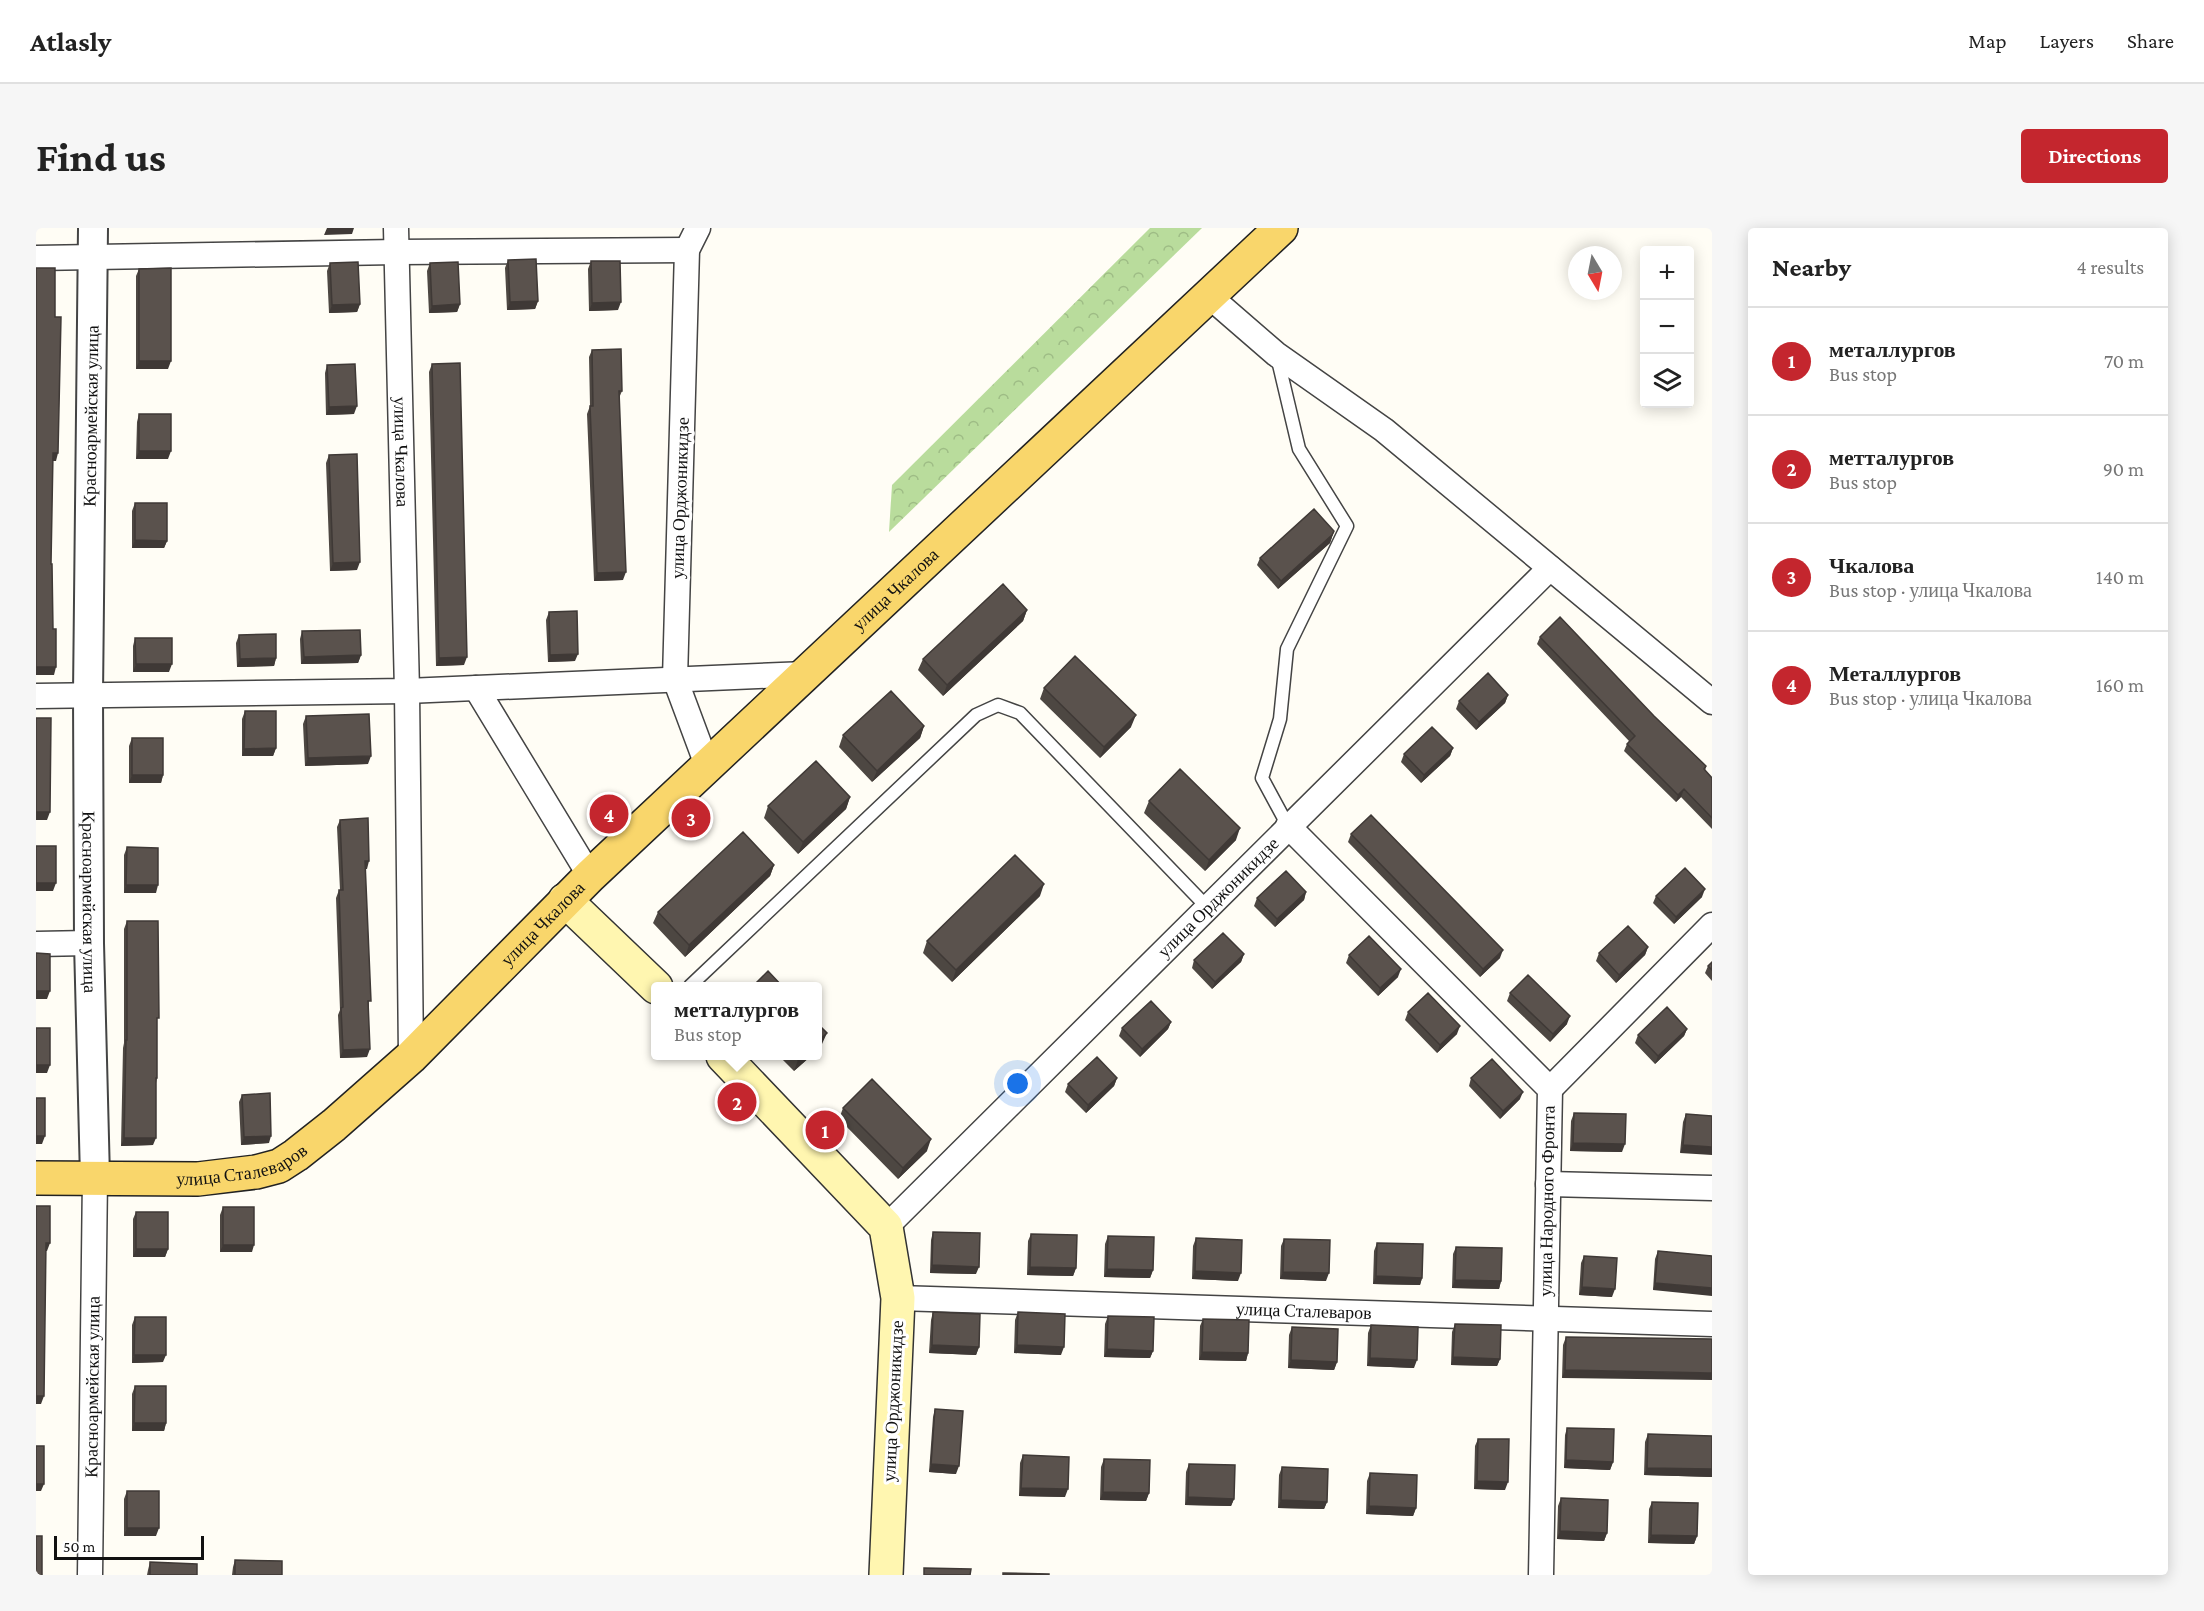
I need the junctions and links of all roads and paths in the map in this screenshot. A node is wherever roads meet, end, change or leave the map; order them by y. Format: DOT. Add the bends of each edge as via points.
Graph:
graph roads {
  1 [pos="93,228"];
  2 [pos="698,228"];
  3 [pos="1281,228"];
  4 [pos="396,240"];
  5 [pos="687,250"];
  6 [pos="93,257"];
  7 [pos="36,258"];
  8 [pos="1209,296"];
  9 [pos="1276,354"];
  10 [pos="1550,568"];
  11 [pos="806,675"];
  12 [pos="675,678"];
  13 [pos="476,688"];
  14 [pos="407,691"];
  15 [pos="88,694"];
  16 [pos="36,696"];
  17 [pos="1712,702"];
  18 [pos="706,765"];
  19 [pos="1288,826"];
  20 [pos="590,876"];
  21 [pos="565,900"];
  22 [pos="1207,907"];
  23 [pos="1712,925"];
  24 [pos="89,943"];
  25 [pos="36,944"];
  26 [pos="651,982"];
  27 [pos="695,982"];
  28 [pos="411,1057"];
  29 [pos="727,1060"];
  30 [pos="1550,1089"];
  31 [pos="95,1177"];
  32 [pos="36,1178"];
  33 [pos="1548,1184"];
  34 [pos="1712,1188"];
  35 [pos="886,1227"];
  36 [pos="898,1298"];
  37 [pos="1545,1318"];
  38 [pos="1712,1324"];
  39 [pos="90,1575"];
  40 [pos="886,1575"];
  41 [pos="1541,1575"];
  1 -- 6 [label="street, Красноармейская улица"];
  2 -- 5 [label="street, улица Орджоникидзе"];
  3 -- 8 [label="main road, улица Чкалова"];
  4 -- 5 [label="street"];
  4 -- 6 [label="street"];
  4 -- 14 [label="street, улица Чкалова"];
  5 -- 12 [label="street, улица Орджоникидзе"];
  6 -- 7 [label="street"];
  6 -- 15 [label="street, Красноармейская улица"];
  8 -- 9 [label="street"];
  8 -- 11 [label="main road, улица Чкалова"];
  9 -- 10 [label="street" via="1384,430"];
  9 -- 19 [label="lane" via="1299,449 1347,526 1287,649 1280,719 1262,778"];
  10 -- 17 [label="street"];
  10 -- 19 [label="street, улица Орджоникидзе"];
  11 -- 12 [label="street"];
  11 -- 18 [label="main road, улица Чкалова"];
  12 -- 13 [label="street"];
  12 -- 18 [label="street, улица Орджоникидзе"];
  13 -- 14 [label="street"];
  13 -- 20 [label="street"];
  14 -- 15 [label="street"];
  14 -- 28 [label="street, улица Чкалова"];
  15 -- 16 [label="street"];
  15 -- 24 [label="street, Красноармейская улица"];
  18 -- 20 [label="main road, улица Чкалова"];
  19 -- 22 [label="street, улица Орджоникидзе"];
  19 -- 30 [label="street, улица Народного Фронта"];
  20 -- 21 [label="main road, улица Чкалова"];
  21 -- 26 [label="main road"];
  21 -- 28 [label="main road, улица Чкалова"];
  22 -- 27 [label="lane" via="1020,713 998,705 976,716"];
  22 -- 35 [label="street, улица Орджоникидзе"];
  23 -- 30 [label="street"];
  24 -- 25 [label="street"];
  24 -- 31 [label="street, Красноармейская улица"];
  28 -- 31 [label="main road, улица Сталеваров" via="334,1125 279,1166 198,1179"];
  29 -- 35 [label="main road"];
  30 -- 33 [label="street, улица Народного Фронта"];
  31 -- 32 [label="main road, улица Сталеваров"];
  31 -- 39 [label="street, Красноармейская улица"];
  33 -- 34 [label="street"];
  33 -- 37 [label="street, улица Народного Фронта"];
  35 -- 36 [label="main road, улица Орджоникидзе"];
  36 -- 37 [label="street, улица Сталеваров"];
  36 -- 40 [label="main road, улица Орджоникидзе"];
  37 -- 38 [label="street, улица Сталеваров"];
  37 -- 41 [label="street, улица Народного Фронта"];
}
